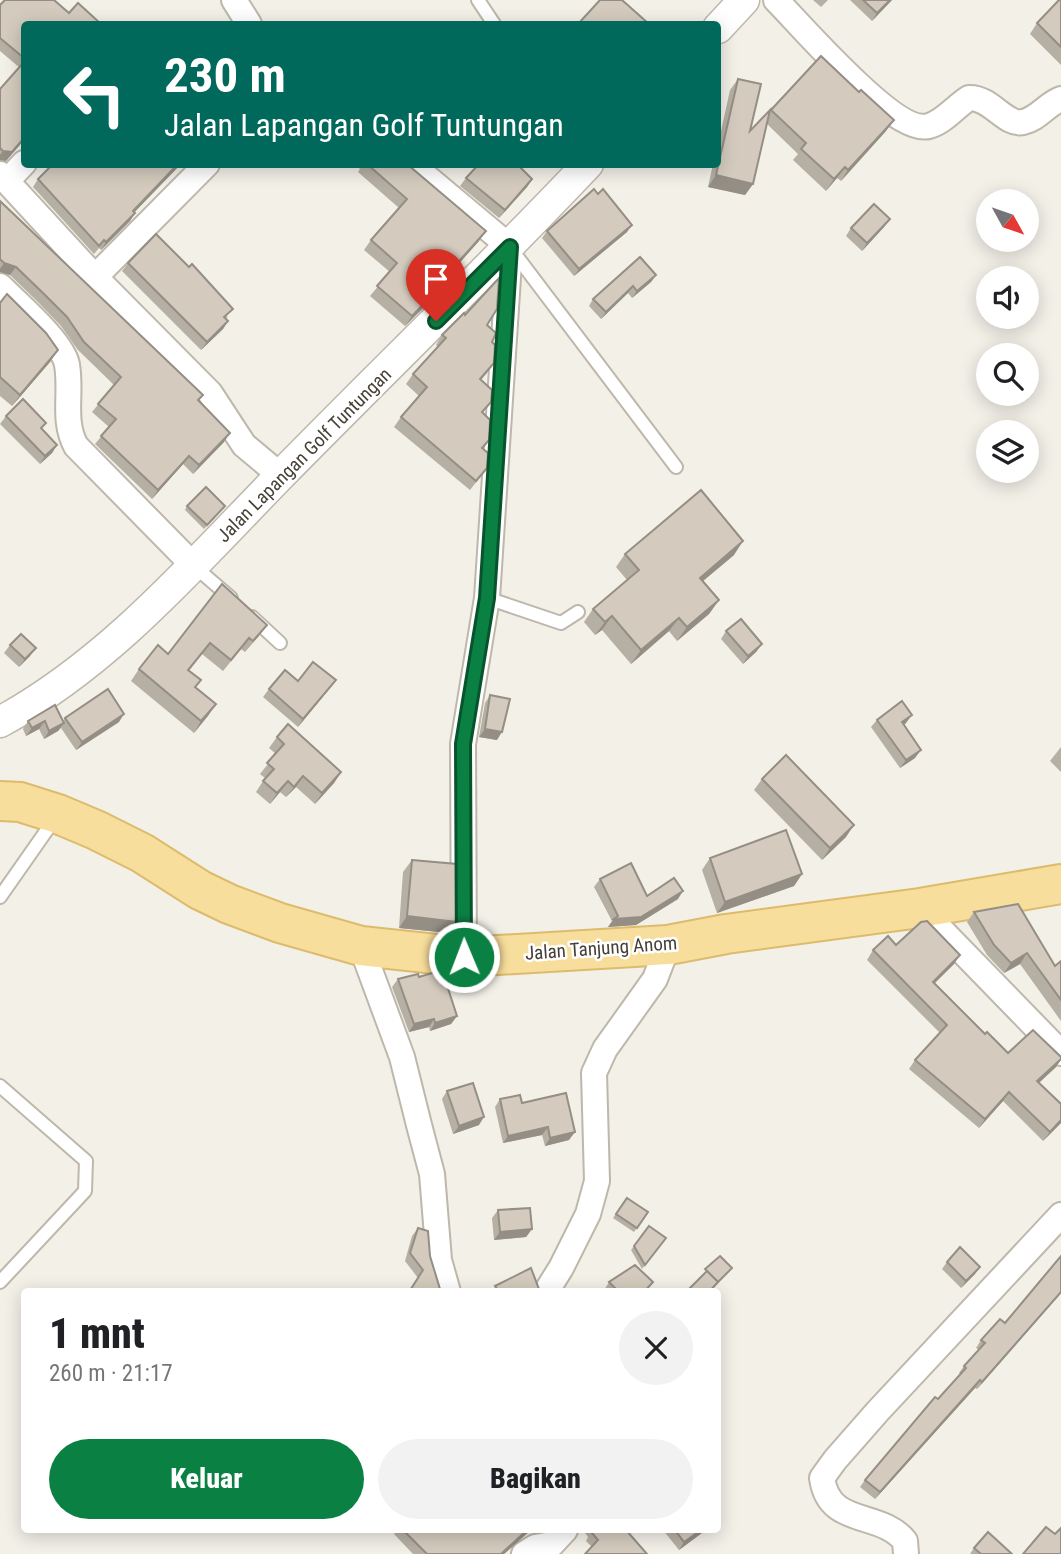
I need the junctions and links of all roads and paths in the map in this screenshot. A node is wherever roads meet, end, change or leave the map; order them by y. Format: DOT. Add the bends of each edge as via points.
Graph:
graph roads {
  1 [pos="234,0"];
  2 [pos="478,0"];
  3 [pos="744,0"];
  4 [pos="776,0"];
  5 [pos="247,21"];
  6 [pos="492,21"];
  7 [pos="721,25"];
  8 [pos="1061,99"];
  9 [pos="21,165"];
  10 [pos="203,168"];
  11 [pos="416,168"];
  12 [pos="584,168"];
  13 [pos="4,178"];
  14 [pos="510,247"];
  15 [pos="95,277"];
  16 [pos="0,286"];
  17 [pos="676,467"];
  18 [pos="281,476"];
  19 [pos="193,565"];
  20 [pos="487,598"];
  21 [pos="578,612"];
  22 [pos="280,643"];
  23 [pos="0,722"];
  24 [pos="0,801"];
  25 [pos="58,814"];
  26 [pos="1061,884"];
  27 [pos="0,897"];
  28 [pos="920,908"];
  29 [pos="667,945"];
  30 [pos="361,946"];
  31 [pos="464,957"];
  32 [pos="1061,1053"];
  33 [pos="0,1086"];
  34 [pos="1061,1215"];
  35 [pos="0,1282"];
  36 [pos="447,1288"];
  37 [pos="548,1288"];
  38 [pos="558,1543"];
  39 [pos="524,1554"];
  40 [pos="906,1554"];
  1 -- 5 [label="street"];
  2 -- 6 [label="lane"];
  3 -- 7 [label="street"];
  4 -- 8 [label="street" via="878,104 915,125 933,124 969,98 978,98 1020,123"];
  9 -- 13 [label="street"];
  10 -- 15 [label="street"];
  11 -- 14 [label="street"];
  12 -- 14 [label="street, Jalan Lapangan Golf Tuntungan"];
  13 -- 15 [label="street"];
  14 -- 17 [label="lane"];
  14 -- 18 [label="street, Jalan Lapangan Golf Tuntungan"];
  14 -- 20 [label="street"];
  15 -- 18 [label="street" via="210,393 244,445"];
  16 -- 19 [label="street" via="64,355 67,421 76,446"];
  18 -- 19 [label="street, Jalan Lapangan Golf Tuntungan"];
  19 -- 22 [label="lane"];
  19 -- 23 [label="street, Jalan Lapangan Golf Tuntungan" via="89,663 37,702"];
  20 -- 21 [label="lane" via="561,623"];
  20 -- 31 [label="street" via="463,744"];
  24 -- 25 [label="main road, Jalan Tanjung Anom"];
  25 -- 27 [label="lane"];
  25 -- 30 [label="main road, Jalan Tanjung Anom" via="142,853 229,904"];
  26 -- 28 [label="main road, Jalan Tanjung Anom"];
  28 -- 29 [label="main road, Jalan Tanjung Anom"];
  28 -- 32 [label="street"];
  29 -- 31 [label="main road, Jalan Tanjung Anom"];
  29 -- 37 [label="street" via="655,979 605,1049 594,1073 597,1181 588,1214"];
  30 -- 31 [label="main road, Jalan Tanjung Anom"];
  30 -- 36 [label="street" via="402,1057 432,1174 439,1260"];
  33 -- 35 [label="lane" via="86,1161 85,1191"];
  34 -- 40 [label="street" via="878,1411 822,1478 838,1510 891,1528 905,1541"];
  38 -- 39 [label="street" via="535,1546"];
}
